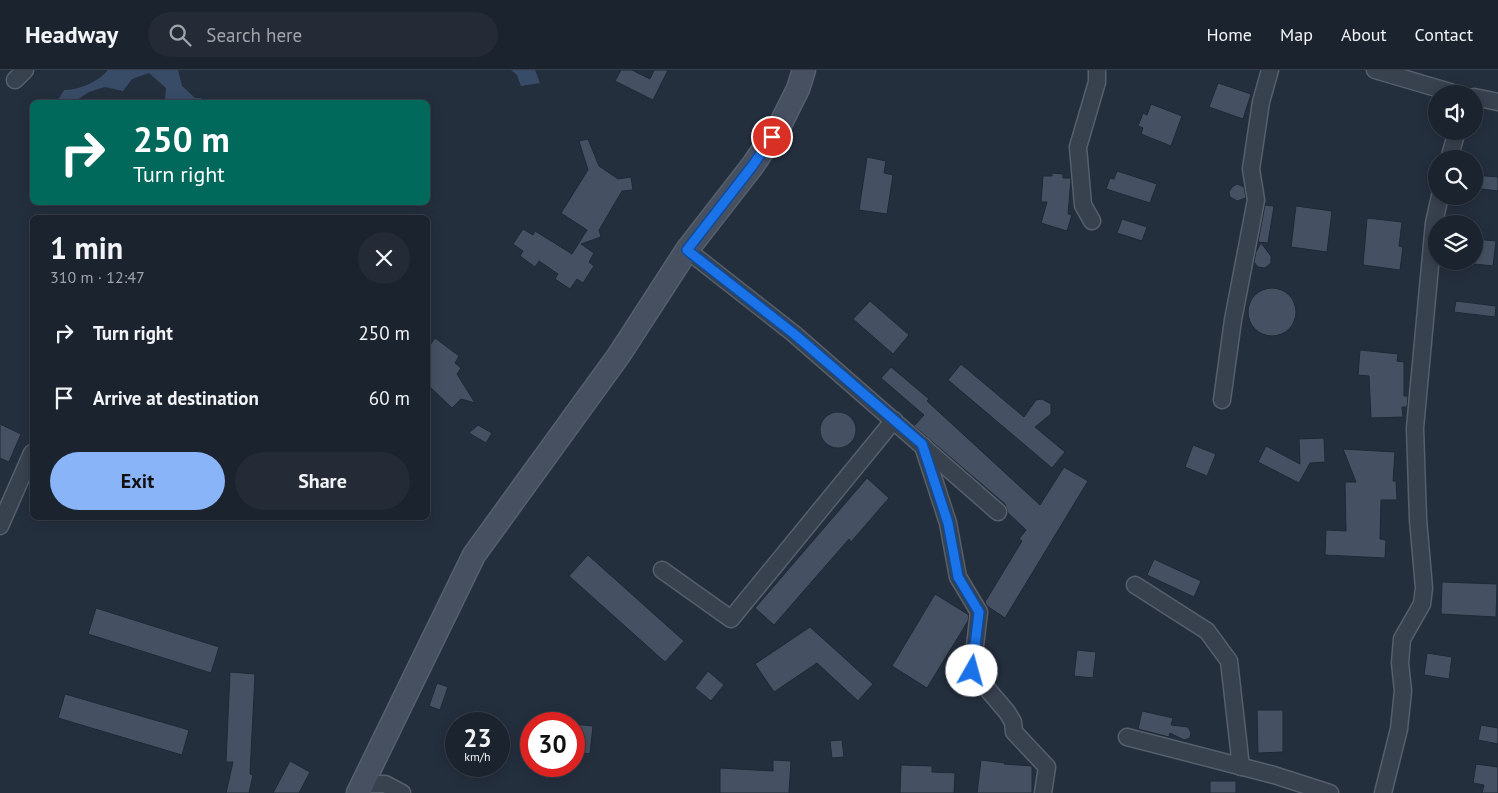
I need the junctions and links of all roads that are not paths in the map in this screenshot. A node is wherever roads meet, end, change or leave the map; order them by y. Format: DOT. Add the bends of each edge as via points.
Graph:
graph roads {
  1 [pos="804,70"];
  2 [pos="1097,70"];
  3 [pos="1270,70"];
  4 [pos="1375,70"];
  5 [pos="1428,86"];
  6 [pos="1483,99"];
  7 [pos="1498,102"];
  8 [pos="1438,205"];
  9 [pos="1092,221"];
  10 [pos="687,250"];
  11 [pos="1222,400"];
  12 [pos="894,420"];
  13 [pos="922,444"];
  14 [pos="30,458"];
  15 [pos="998,512"];
  16 [pos="0,526"];
  17 [pos="662,570"];
  18 [pos="1135,585"];
  19 [pos="1127,737"];
  20 [pos="1241,767"];
  21 [pos="360,788"];
  22 [pos="402,793"];
  23 [pos="1043,793"];
  24 [pos="1330,793"];
  25 [pos="1384,793"];
  1 -- 10 [label="street" via="781,123"];
  2 -- 9 [label="street" via="1097,82 1078,147 1083,204"];
  3 -- 11 [label="street" via="1261,102 1251,169 1256,200"];
  4 -- 5 [label="street"];
  6 -- 7 [label="street"];
  8 -- 25 [label="street" via="1415,428 1424,588 1422,604 1402,639 1403,691 1399,729"];
  10 -- 12 [label="street" via="793,333"];
  10 -- 21 [label="street" via="619,355 474,555"];
  12 -- 13 [label="street"];
  12 -- 17 [label="street" via="732,619"];
  13 -- 15 [label="street"];
  13 -- 23 [label="street" via="948,523 958,577 979,612 972,671 1007,712 1014,732 1047,767"];
  14 -- 16 [label="street"];
  18 -- 20 [label="street" via="1207,631 1229,661"];
  19 -- 20 [label="street"];
  20 -- 24 [label="street" via="1274,774"];
  21 -- 22 [label="street" via="385,784"];
}
